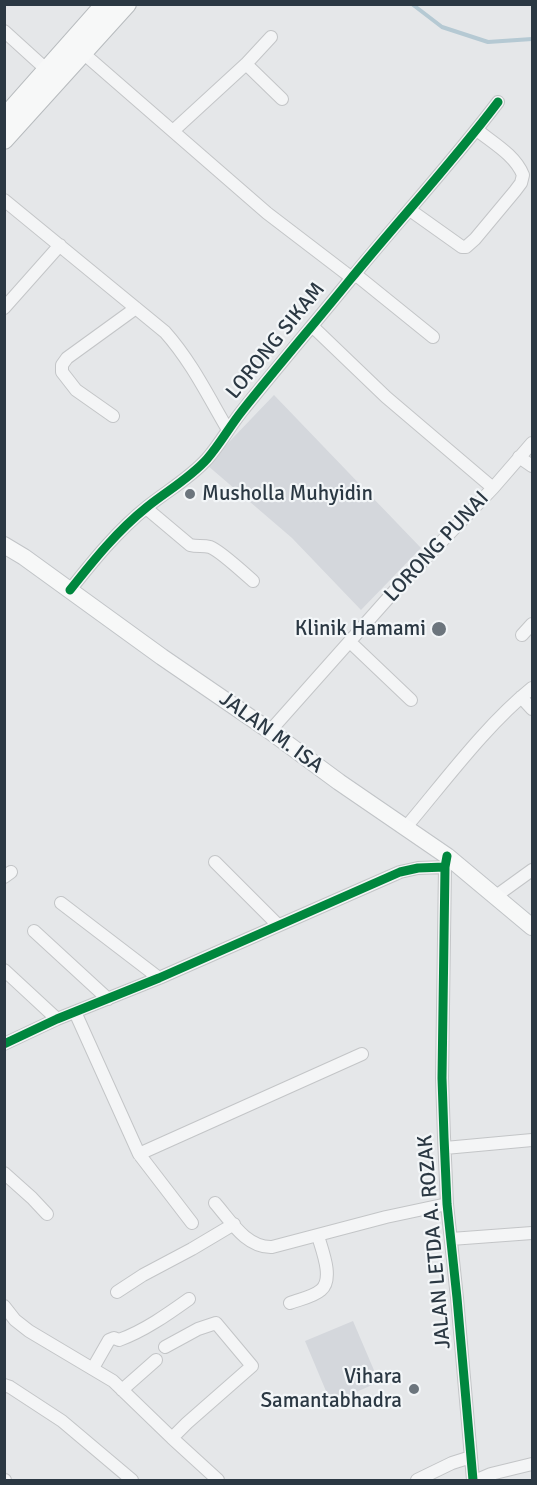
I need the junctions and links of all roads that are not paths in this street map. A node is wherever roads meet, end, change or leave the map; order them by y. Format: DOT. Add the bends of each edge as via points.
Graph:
graph roads {
  1 [pos="105,4"];
  2 [pos="127,4"];
  3 [pos="4,31"];
  4 [pos="271,37"];
  5 [pos="83,53"];
  6 [pos="246,64"];
  7 [pos="47,70"];
  8 [pos="282,99"];
  9 [pos="498,102"];
  10 [pos="4,118"];
  11 [pos="477,130"];
  12 [pos="172,131"];
  13 [pos="4,140"];
  14 [pos="4,200"];
  15 [pos="410,210"];
  16 [pos="60,245"];
  17 [pos="353,276"];
  18 [pos="4,308"];
  19 [pos="136,308"];
  20 [pos="312,326"];
  21 [pos="433,337"];
  22 [pos="112,416"];
  23 [pos="228,430"];
  24 [pos="532,443"];
  25 [pos="519,457"];
  26 [pos="532,466"];
  27 [pos="493,488"];
  28 [pos="146,508"];
  29 [pos="4,545"];
  30 [pos="253,580"];
  31 [pos="70,590"];
  32 [pos="532,624"];
  33 [pos="522,635"];
  34 [pos="350,642"];
  35 [pos="532,688"];
  36 [pos="521,697"];
  37 [pos="411,700"];
  38 [pos="532,709"];
  39 [pos="270,731"];
  40 [pos="406,827"];
  41 [pos="446,861"];
  42 [pos="215,862"];
  43 [pos="532,870"];
  44 [pos="496,896"];
  45 [pos="61,903"];
  46 [pos="278,925"];
  47 [pos="532,927"];
  48 [pos="34,931"];
  49 [pos="4,970"];
  50 [pos="159,978"];
  51 [pos="108,999"];
  52 [pos="75,1012"];
  53 [pos="57,1019"];
  54 [pos="4,1044"];
  55 [pos="362,1054"];
  56 [pos="532,1140"];
  57 [pos="445,1148"];
  58 [pos="140,1154"];
  59 [pos="4,1173"];
  60 [pos="215,1203"];
  61 [pos="447,1204"];
  62 [pos="47,1214"];
  63 [pos="192,1223"];
  64 [pos="234,1224"];
  65 [pos="532,1233"];
  66 [pos="318,1236"];
  67 [pos="451,1239"];
  68 [pos="117,1292"];
  69 [pos="189,1299"];
  70 [pos="290,1303"];
  71 [pos="4,1306"];
  72 [pos="165,1347"];
  73 [pos="156,1360"];
  74 [pos="93,1368"];
  75 [pos="4,1385"];
  76 [pos="122,1390"];
  77 [pos="172,1438"];
  78 [pos="471,1457"];
  79 [pos="532,1464"];
  80 [pos="492,1477"];
  81 [pos="132,1480"];
  82 [pos="218,1480"];
  83 [pos="417,1480"];
  84 [pos="475,1480"];
  1 -- 7 [label="highway"];
  2 -- 5 [label="highway"];
  3 -- 7 [label="street"];
  4 -- 6 [label="street"];
  5 -- 12 [label="street"];
  5 -- 13 [label="highway"];
  6 -- 8 [label="street"];
  6 -- 12 [label="street"];
  7 -- 10 [label="highway"];
  9 -- 11 [label="street, LORONG SIKAM"];
  11 -- 15 [label="street, LORONG SIKAM"];
  11 -- 15 [label="street" via="513,159 523,175 521,183 476,239 462,247"];
  12 -- 17 [label="street" via="267,213"];
  14 -- 16 [label="street"];
  15 -- 17 [label="street, LORONG SIKAM"];
  16 -- 18 [label="street"];
  16 -- 19 [label="street"];
  17 -- 20 [label="street, LORONG SIKAM"];
  17 -- 21 [label="street"];
  19 -- 22 [label="street" via="62,365 62,372 76,390"];
  19 -- 23 [label="street" via="173,341"];
  20 -- 23 [label="street, LORONG SIKAM"];
  20 -- 27 [label="street" via="386,397"];
  23 -- 28 [label="street, LORONG SIKAM" via="196,471"];
  24 -- 25 [label="street, LORONG PUNAI"];
  25 -- 26 [label="street"];
  25 -- 27 [label="street, LORONG PUNAI"];
  27 -- 34 [label="street, LORONG PUNAI"];
  28 -- 30 [label="street" via="190,545 214,549"];
  28 -- 31 [label="street, LORONG SIKAM"];
  29 -- 31 [label="main road, JALAN M. ISA"];
  31 -- 39 [label="main road, JALAN M. ISA"];
  32 -- 33 [label="street"];
  34 -- 37 [label="street"];
  34 -- 39 [label="street, LORONG PUNAI"];
  35 -- 36 [label="street"];
  36 -- 38 [label="street"];
  36 -- 40 [label="street"];
  39 -- 40 [label="main road, JALAN M. ISA"];
  40 -- 41 [label="main road, JALAN M. ISA"];
  41 -- 44 [label="main road, JALAN M. ISA"];
  41 -- 46 [label="street" via="400,872"];
  41 -- 57 [label="street, JALAN LETDA A. ROZAK" via="442,1078"];
  42 -- 46 [label="street"];
  43 -- 44 [label="street"];
  44 -- 47 [label="main road, JALAN M. ISA"];
  45 -- 50 [label="street"];
  46 -- 50 [label="street"];
  48 -- 51 [label="street"];
  49 -- 53 [label="street"];
  50 -- 51 [label="street"];
  51 -- 52 [label="street"];
  52 -- 53 [label="street"];
  52 -- 58 [label="street"];
  53 -- 54 [label="street"];
  55 -- 58 [label="street"];
  56 -- 57 [label="street"];
  57 -- 61 [label="street, JALAN LETDA A. ROZAK"];
  58 -- 63 [label="street"];
  59 -- 62 [label="street"];
  60 -- 64 [label="street"];
  61 -- 66 [label="street"];
  61 -- 67 [label="street, JALAN LETDA A. ROZAK"];
  64 -- 66 [label="street" via="244,1236 264,1248"];
  64 -- 68 [label="street"];
  65 -- 67 [label="street"];
  66 -- 70 [label="street" via="327,1283 316,1293"];
  67 -- 78 [label="street, JALAN LETDA A. ROZAK"];
  69 -- 74 [label="street" via="129,1336 109,1340"];
  71 -- 74 [label="street" via="28,1331"];
  72 -- 77 [label="street" via="216,1323 252,1366"];
  73 -- 76 [label="street"];
  74 -- 76 [label="street"];
  75 -- 81 [label="street" via="62,1421"];
  76 -- 77 [label="street"];
  77 -- 82 [label="street"];
  78 -- 83 [label="street"];
  78 -- 84 [label="street, JALAN LETDA A. ROZAK"];
  79 -- 80 [label="street"];
  80 -- 84 [label="street"];
}
